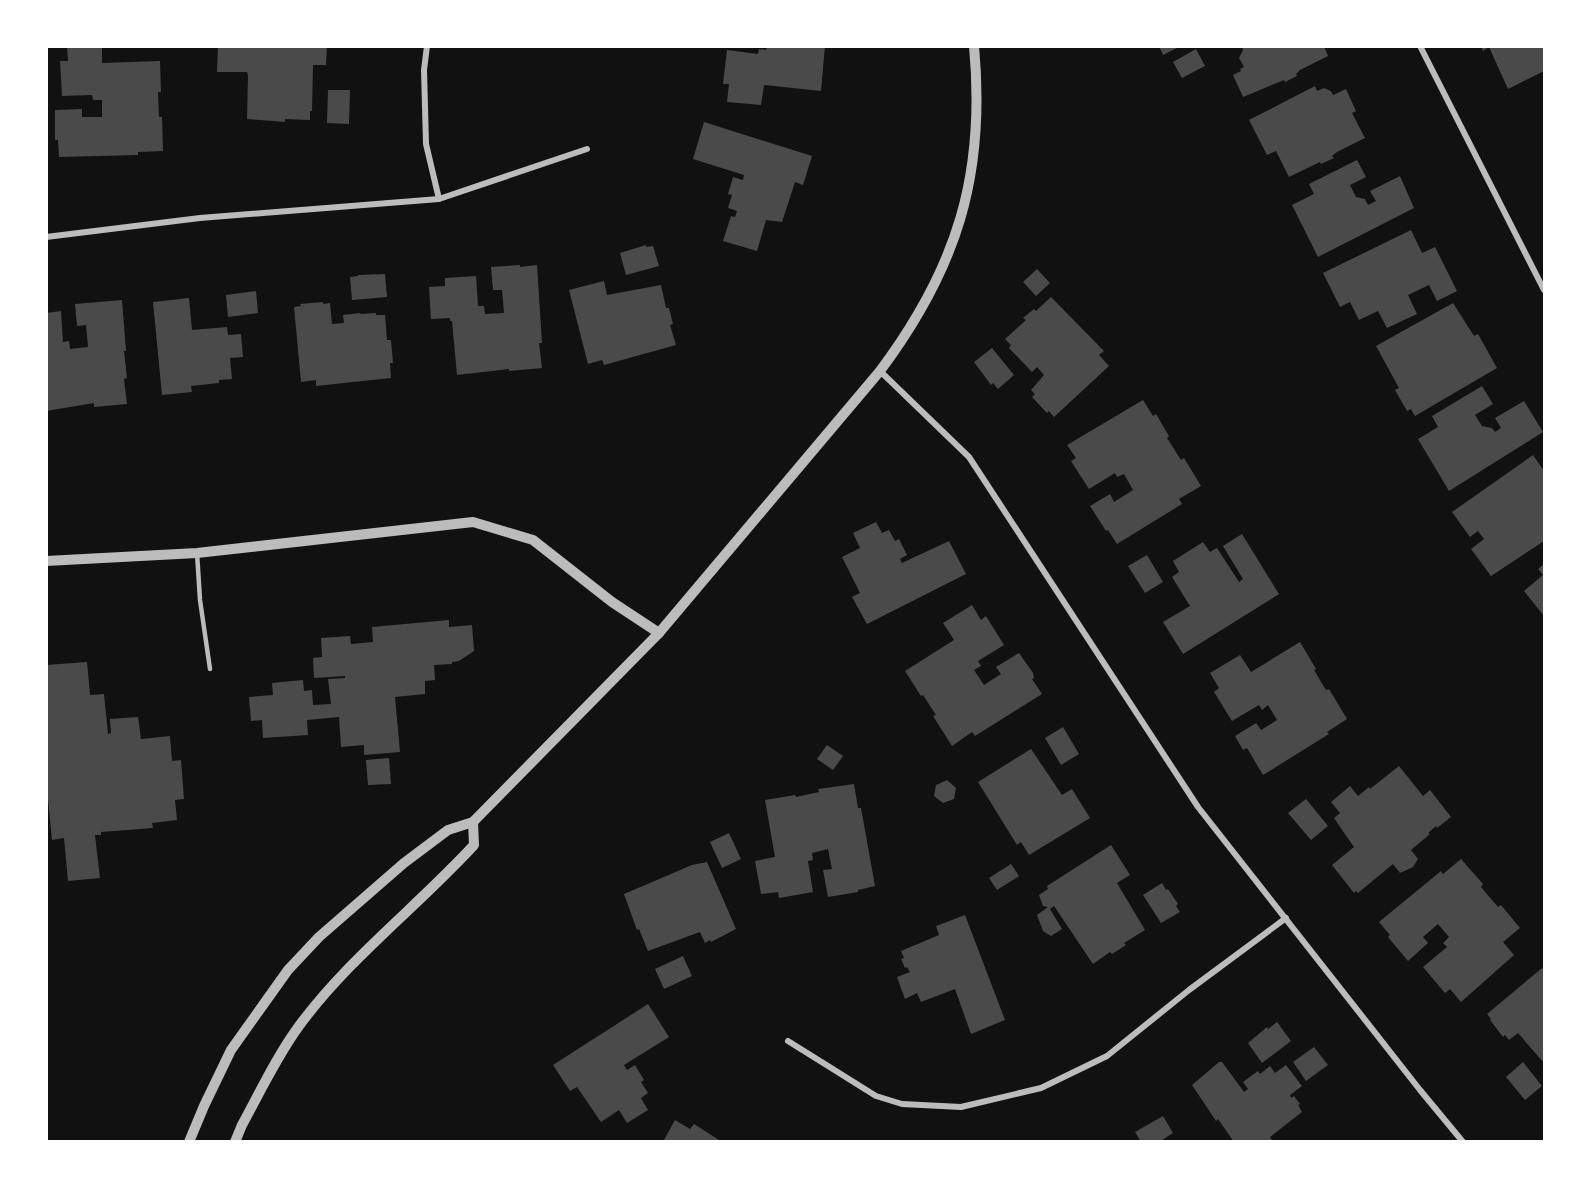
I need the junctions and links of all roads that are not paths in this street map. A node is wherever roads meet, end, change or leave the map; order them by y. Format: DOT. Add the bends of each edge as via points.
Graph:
graph roads {
  1 [pos="427,46"];
  2 [pos="974,46"];
  3 [pos="1420,46"];
  4 [pos="587,149"];
  5 [pos="439,199"];
  6 [pos="46,237"];
  7 [pos="1545,290"];
  8 [pos="880,371"];
  9 [pos="197,553"];
  10 [pos="46,561"];
  11 [pos="659,633"];
  12 [pos="210,669"];
  13 [pos="473,822"];
  14 [pos="1286,918"];
  15 [pos="788,1041"];
  16 [pos="189,1142"];
  17 [pos="235,1142"];
  18 [pos="1463,1142"];
  1 -- 5 [label="street" via="426,144"];
  2 -- 8 [label="street" via="977,128 962,215 929,297 907,336"];
  3 -- 7 [label="street"];
  4 -- 5 [label="street"];
  5 -- 6 [label="street" via="200,218"];
  8 -- 11 [label="street"];
  8 -- 14 [label="street" via="969,458 1198,807"];
  9 -- 10 [label="street"];
  9 -- 11 [label="street" via="473,522 533,540"];
  9 -- 12 [label="lane"];
  11 -- 13 [label="street"];
  13 -- 16 [label="street" via="448,830 404,863 288,970 231,1050"];
  13 -- 17 [label="street" via="474,845 359,957 298,1027"];
  14 -- 15 [label="street" via="1107,1056 1041,1088 961,1107 902,1104 876,1096"];
  14 -- 18 [label="street"];
}
